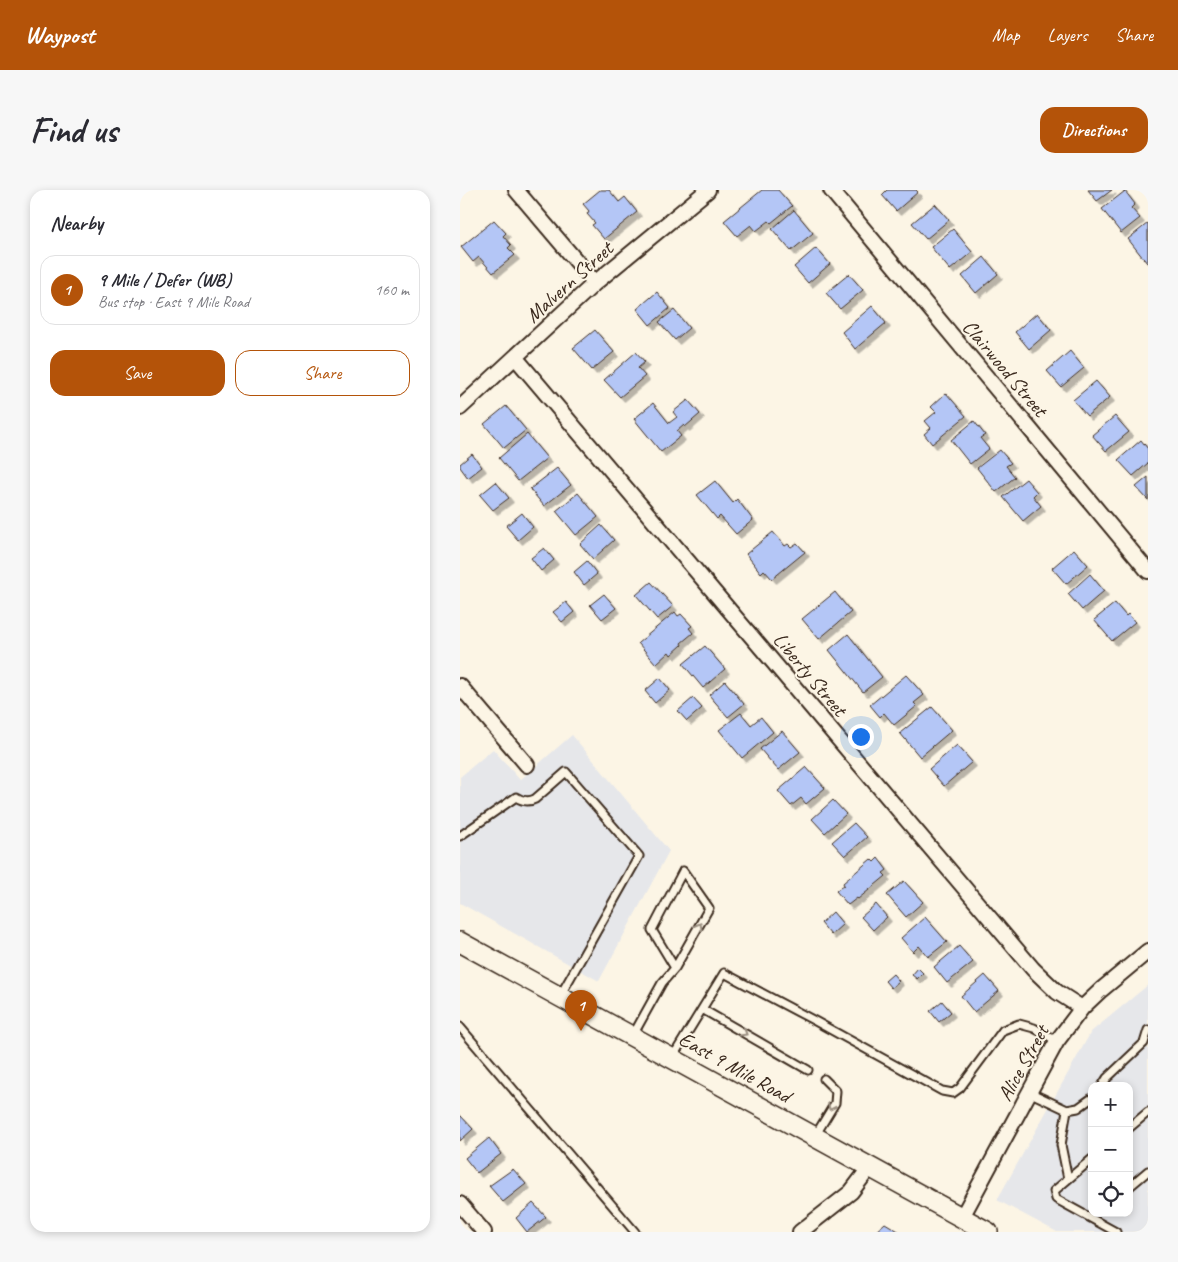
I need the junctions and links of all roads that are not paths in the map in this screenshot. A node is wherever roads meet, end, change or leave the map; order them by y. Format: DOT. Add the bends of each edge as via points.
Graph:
graph roads {
  1 [pos="516,190"];
  2 [pos="708,190"];
  3 [pos="831,190"];
  4 [pos="595,283"];
  5 [pos="515,357"];
  6 [pos="460,408"];
  7 [pos="1148,571"];
  8 [pos="460,686"];
  9 [pos="527,765"];
  10 [pos="460,836"];
  11 [pos="460,942"];
  12 [pos="1148,951"];
  13 [pos="675,968"];
  14 [pos="560,996"];
  15 [pos="1082,1008"];
  16 [pos="702,1009"];
  17 [pos="460,1027"];
  18 [pos="1148,1030"];
  19 [pos="632,1037"];
  20 [pos="1057,1041"];
  21 [pos="1146,1045"];
  22 [pos="672,1058"];
  23 [pos="808,1070"];
  24 [pos="824,1079"];
  25 [pos="1104,1082"];
  26 [pos="1029,1092"];
  27 [pos="1088,1101"];
  28 [pos="1066,1110"];
  29 [pos="1148,1112"];
  30 [pos="1130,1127"];
  31 [pos="815,1137"];
  32 [pos="1088,1162"];
  33 [pos="870,1167"];
  34 [pos="1148,1171"];
  35 [pos="1068,1179"];
  36 [pos="1133,1184"];
  37 [pos="460,1204"];
  38 [pos="1088,1213"];
  39 [pos="962,1217"];
  40 [pos="1095,1217"];
  41 [pos="484,1232"];
  42 [pos="635,1232"];
  43 [pos="800,1232"];
  44 [pos="988,1232"];
  45 [pos="1116,1232"];
  1 -- 4 [label="street"];
  2 -- 4 [label="street, Malvern Street"];
  3 -- 7 [label="street, Clairwood Street"];
  4 -- 5 [label="street, Malvern Street"];
  5 -- 6 [label="street, Malvern Street"];
  5 -- 15 [label="street, Liberty Street" via="1033,969 1057,992"];
  8 -- 9 [label="street"];
  10 -- 14 [label="lane" via="516,797 520,800 535,799 566,772 639,856"];
  11 -- 14 [label="main road, East 9 Mile Road"];
  12 -- 15 [label="street, Alice Street"];
  13 -- 13 [label="lane, one-way" via="709,908 683,871 652,930"];
  13 -- 19 [label="lane" via="662,983"];
  14 -- 19 [label="main road, East 9 Mile Road"];
  15 -- 20 [label="street, Alice Street"];
  16 -- 20 [label="lane" via="724,973 942,1091 953,1093 1003,1030 1019,1024"];
  16 -- 22 [label="lane"];
  16 -- 23 [label="lane, one-way"];
  17 -- 42 [label="lane"];
  18 -- 21 [label="lane"];
  19 -- 22 [label="main road, East 9 Mile Road"];
  20 -- 26 [label="street, Alice Street"];
  21 -- 25 [label="lane"];
  22 -- 31 [label="main road, East 9 Mile Road"];
  24 -- 31 [label="lane, one-way" via="836,1091 835,1103"];
  26 -- 28 [label="lane"];
  26 -- 39 [label="street, Alice Street"];
  27 -- 28 [label="lane" via="1078,1108"];
  28 -- 35 [label="lane" via="1061,1145"];
  29 -- 30 [label="lane"];
  31 -- 33 [label="main road, East 9 Mile Road"];
  32 -- 35 [label="lane"];
  33 -- 39 [label="main road, East 9 Mile Road"];
  33 -- 43 [label="street" via="851,1192"];
  34 -- 36 [label="lane"];
  35 -- 38 [label="lane" via="1054,1191 1056,1199"];
  37 -- 41 [label="street"];
  39 -- 44 [label="main road, East 9 Mile Road"];
  40 -- 45 [label="lane"];
}
